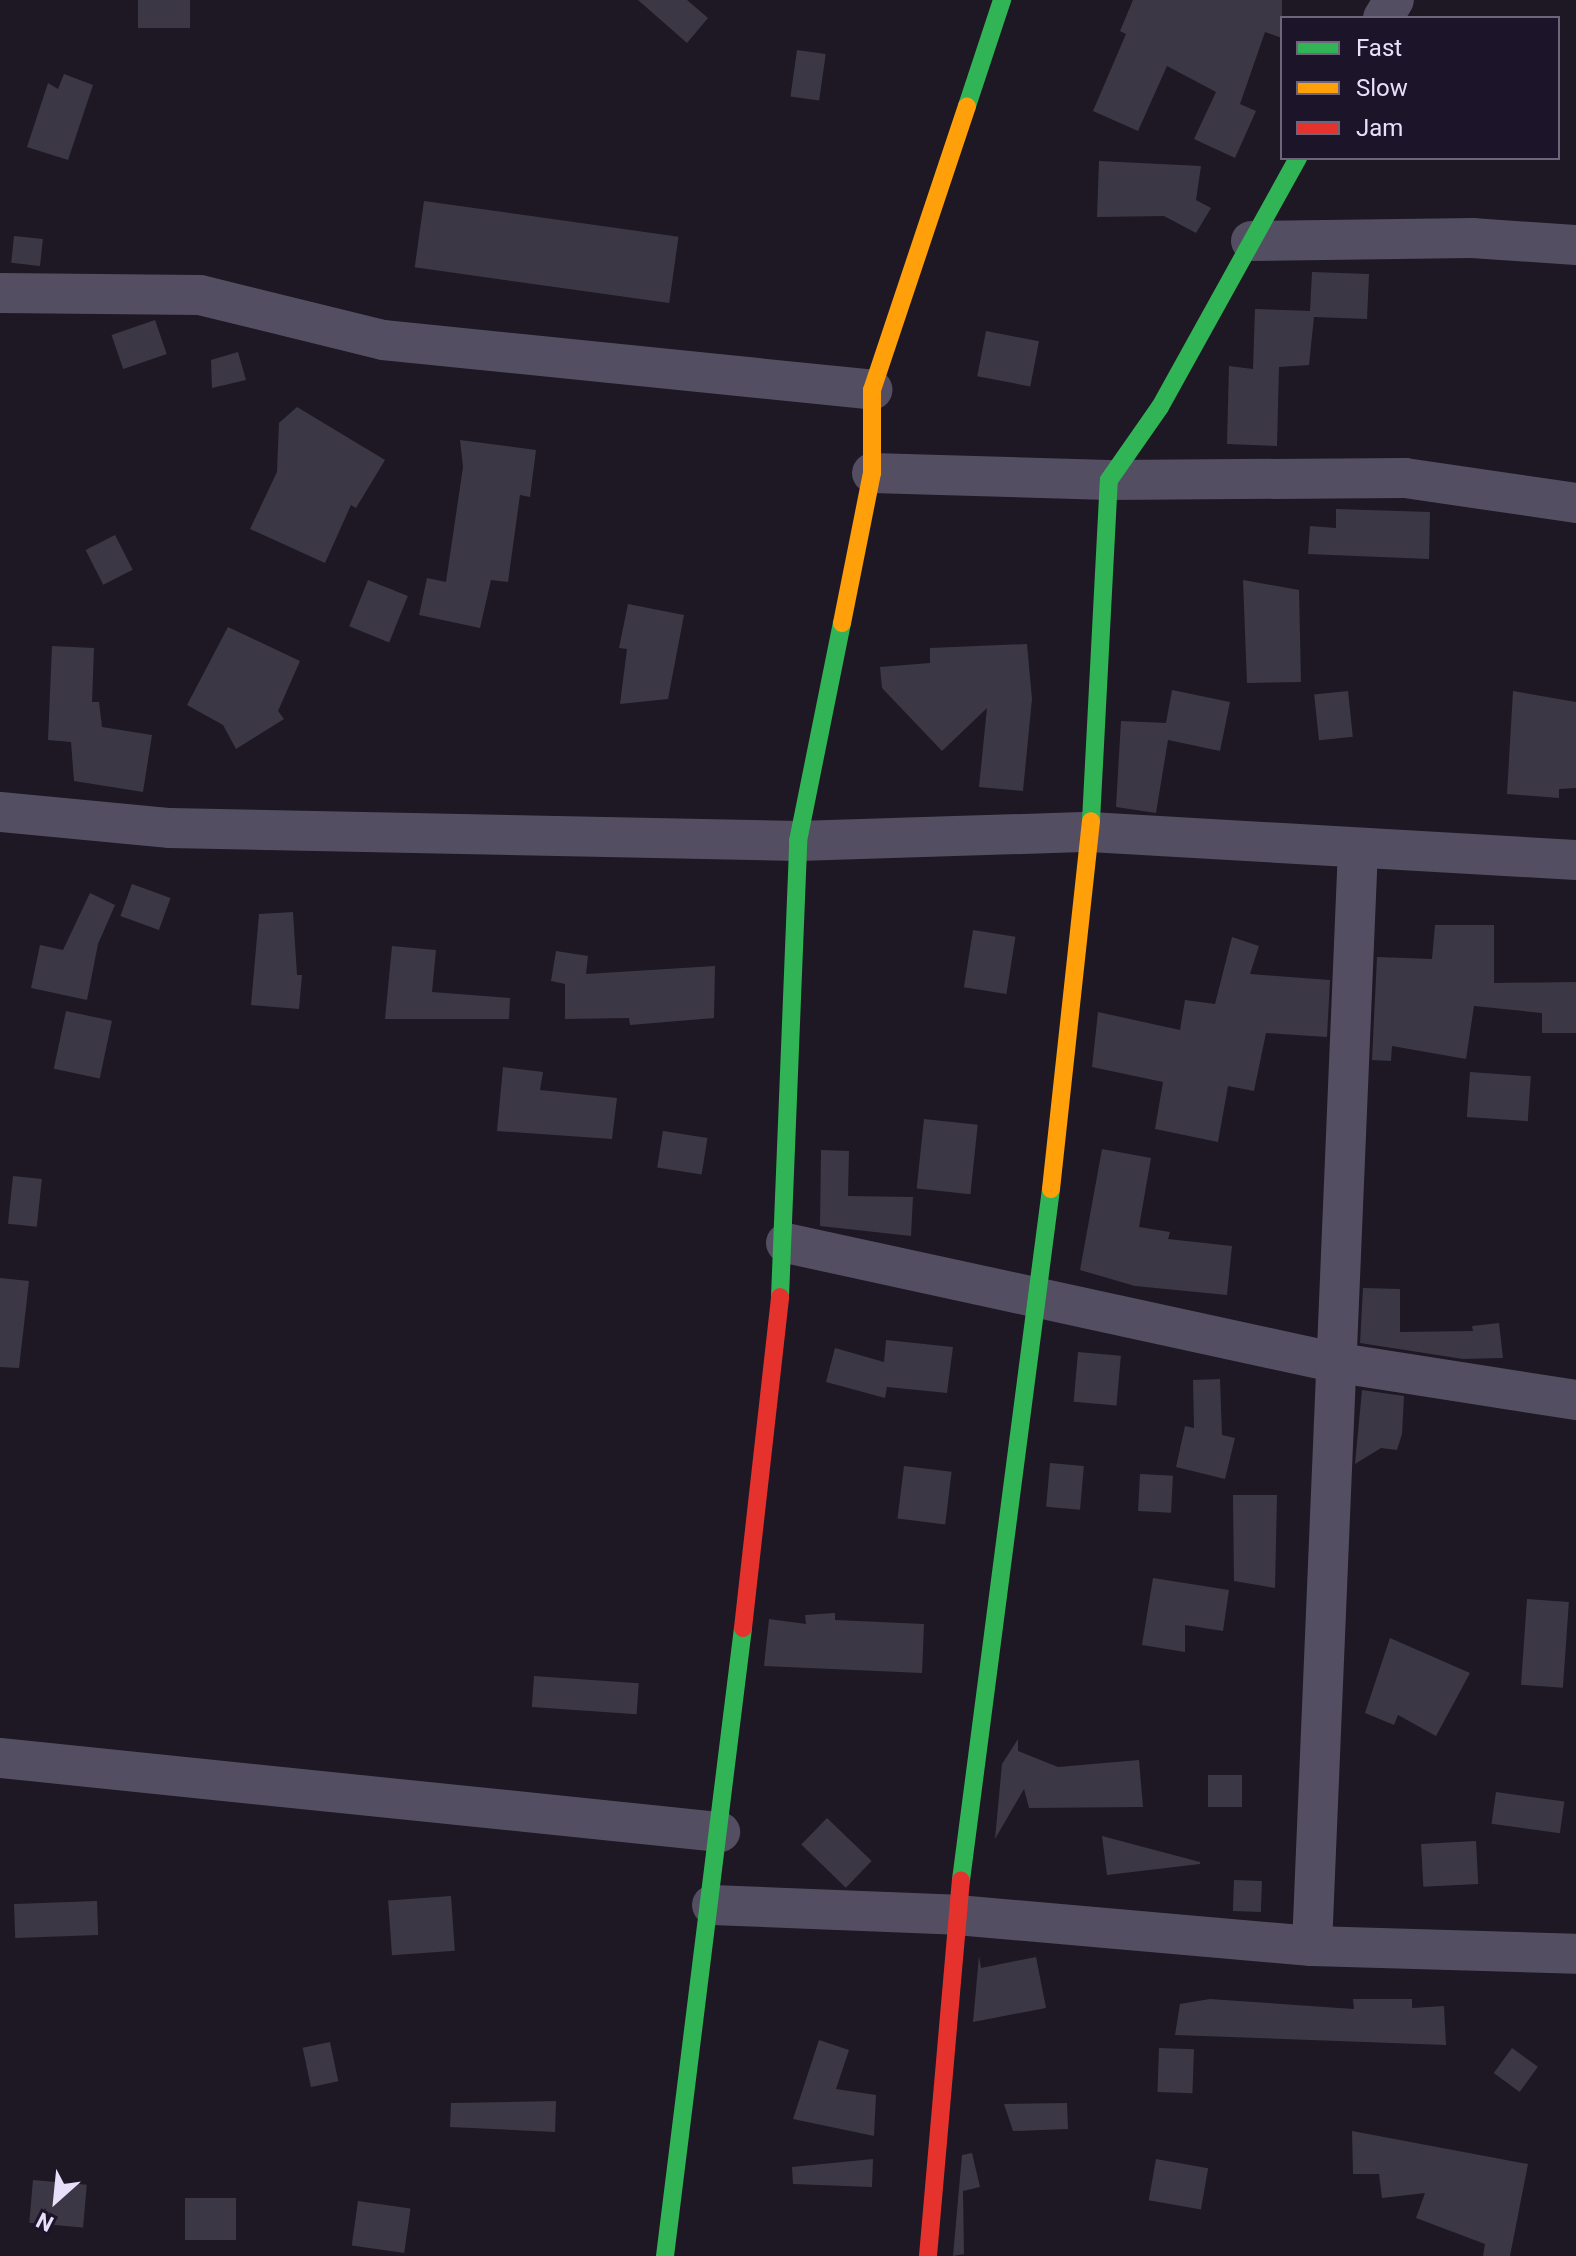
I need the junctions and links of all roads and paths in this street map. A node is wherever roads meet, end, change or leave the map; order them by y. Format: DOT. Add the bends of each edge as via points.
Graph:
graph roads {
  1 [pos="1002,0"];
  2 [pos="1297,160"];
  3 [pos="1251,241"];
  4 [pos="1576,245"];
  5 [pos="0,293"];
  6 [pos="872,390"];
  7 [pos="872,473"];
  8 [pos="1109,480"];
  9 [pos="1576,503"];
  10 [pos="0,812"];
  11 [pos="1090,832"];
  12 [pos="798,841"];
  13 [pos="1358,850"];
  14 [pos="1576,860"];
  15 [pos="786,1243"];
  16 [pos="1037,1295"];
  17 [pos="1333,1362"];
  18 [pos="1576,1400"];
  19 [pos="0,1758"];
  20 [pos="720,1832"];
  21 [pos="712,1905"];
  22 [pos="957,1915"];
  23 [pos="1312,1946"];
  24 [pos="1576,1954"];
  25 [pos="665,2256"];
  26 [pos="928,2256"];
  1 -- 6 [label="street"];
  2 -- 3 [label="street"];
  3 -- 4 [label="street" via="1472,238"];
  3 -- 8 [label="street" via="1160,407"];
  5 -- 6 [label="street" via="200,295 383,340"];
  6 -- 7 [label="street"];
  7 -- 8 [label="street"];
  7 -- 12 [label="street"];
  8 -- 9 [label="street" via="1405,478"];
  8 -- 11 [label="street"];
  10 -- 12 [label="street" via="170,828"];
  11 -- 12 [label="street"];
  11 -- 13 [label="street"];
  11 -- 16 [label="street"];
  12 -- 15 [label="street"];
  13 -- 14 [label="street"];
  13 -- 17 [label="street"];
  15 -- 16 [label="street"];
  15 -- 20 [label="street"];
  16 -- 17 [label="street"];
  16 -- 22 [label="street"];
  17 -- 18 [label="street"];
  17 -- 23 [label="street"];
  19 -- 20 [label="street"];
  20 -- 21 [label="street"];
  21 -- 22 [label="street"];
  21 -- 25 [label="street"];
  22 -- 23 [label="street"];
  22 -- 26 [label="street"];
  23 -- 24 [label="street"];
}
